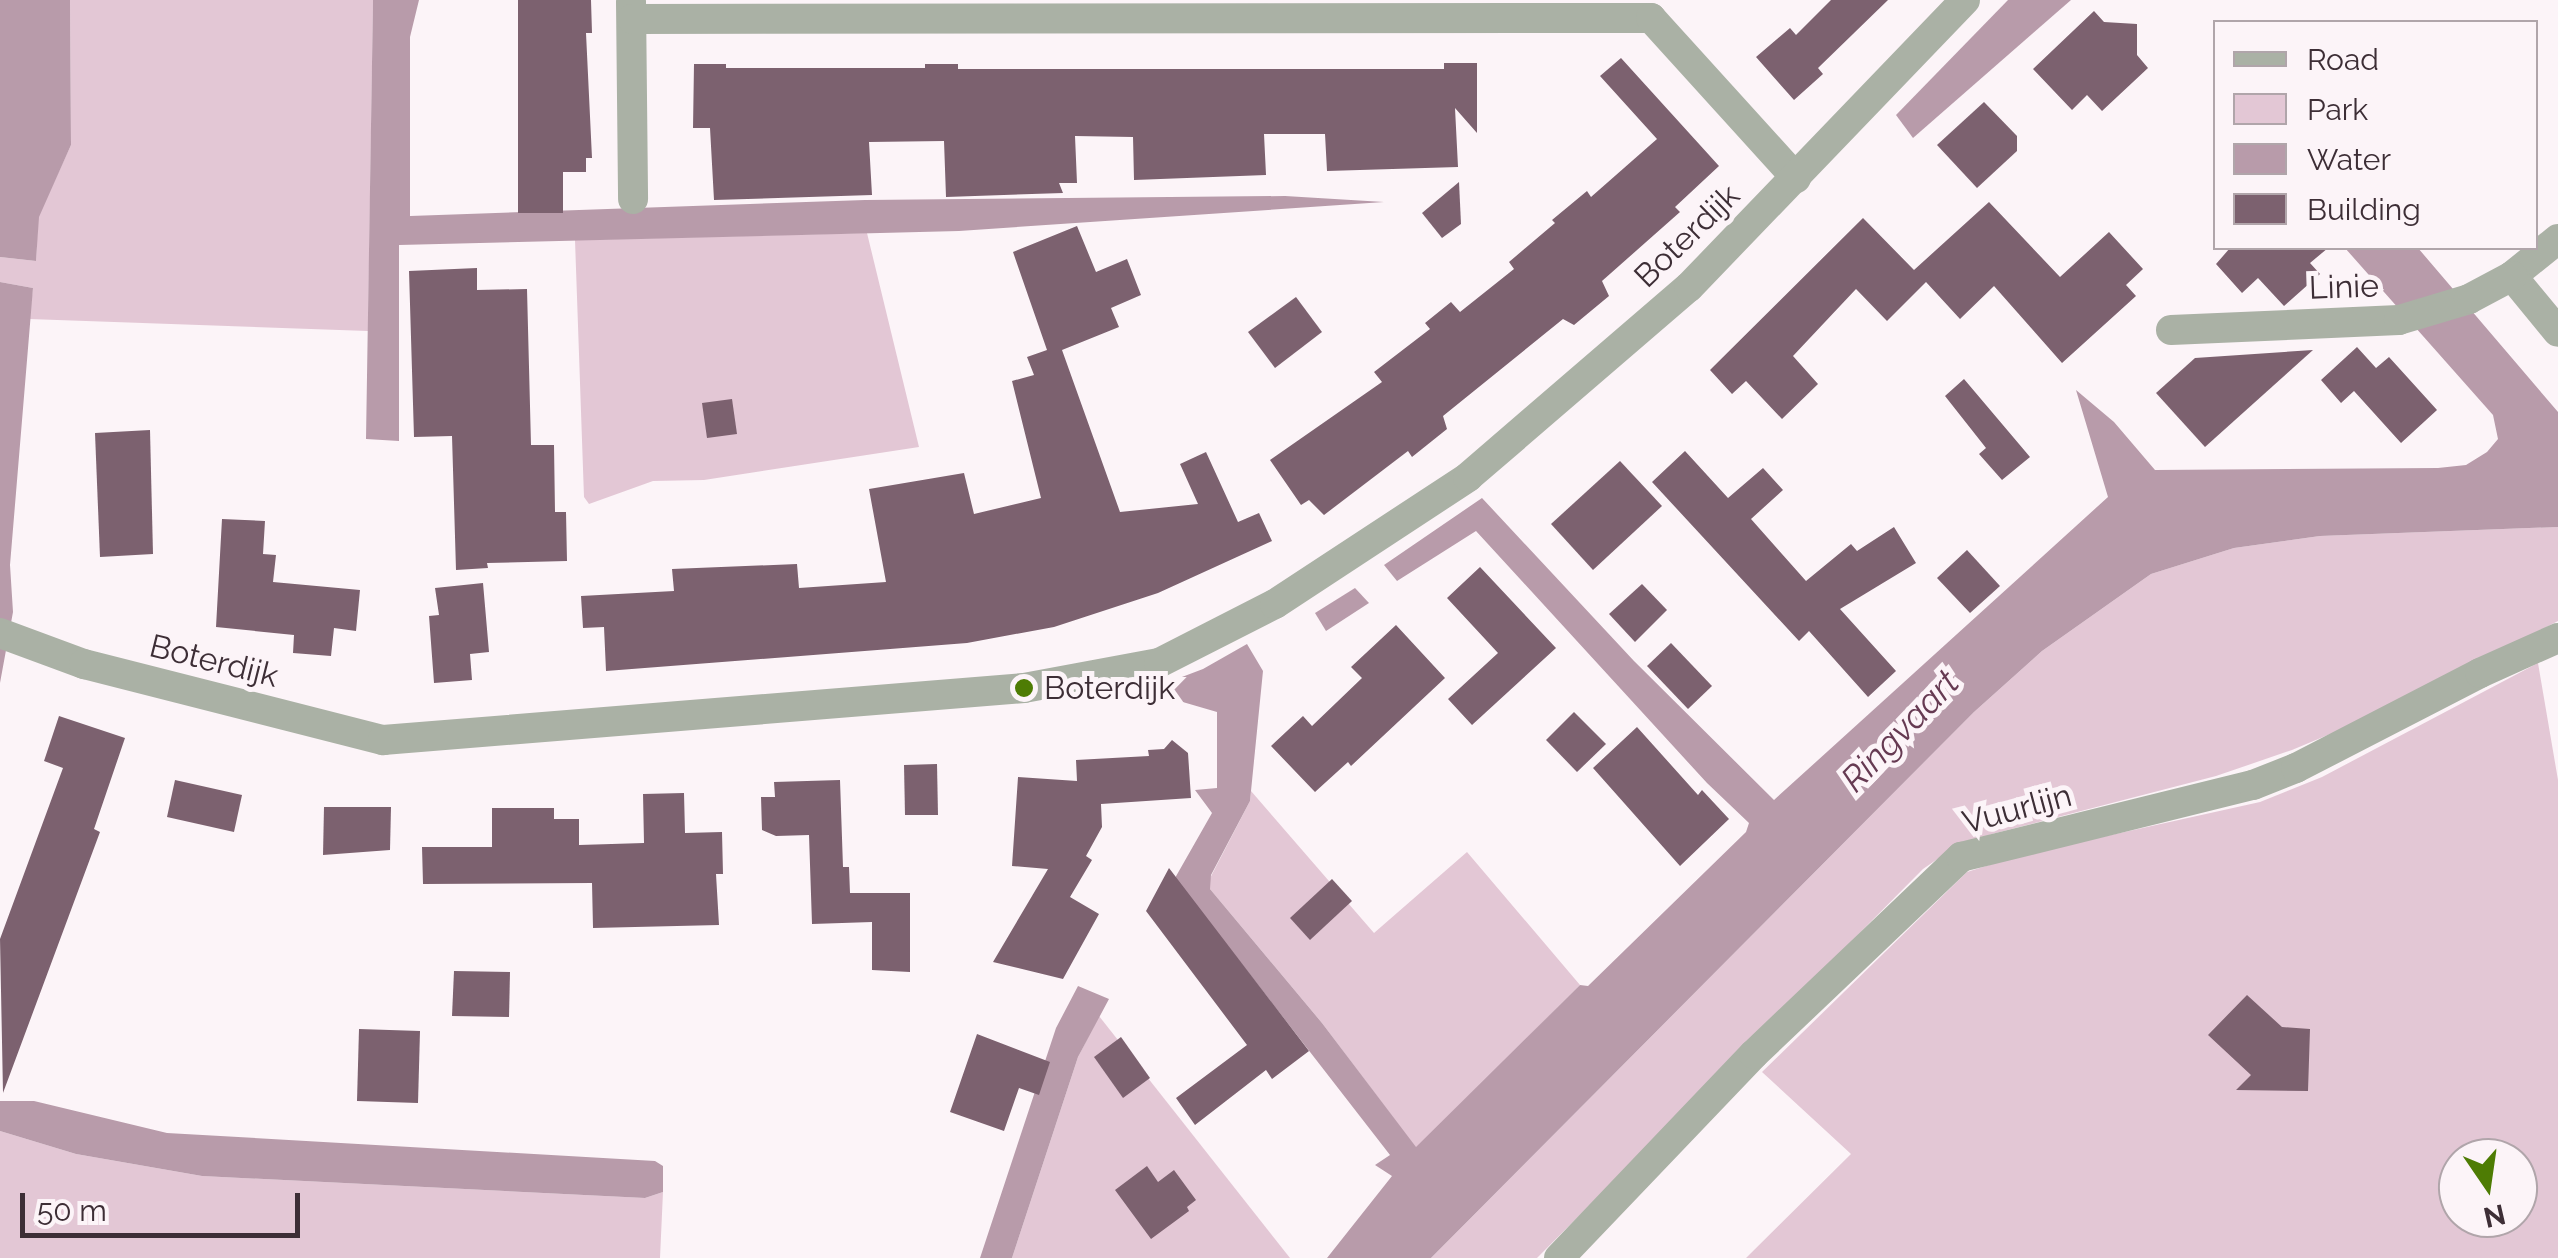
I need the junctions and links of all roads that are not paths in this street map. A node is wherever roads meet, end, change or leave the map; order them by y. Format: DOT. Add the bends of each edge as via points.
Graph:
graph roads {
  1 [pos="1965,0"];
  2 [pos="966,9"];
  3 [pos="1015,9"];
  4 [pos="1651,9"];
  5 [pos="632,10"];
  6 [pos="1796,178"];
  7 [pos="633,199"];
  8 [pos="2558,239"];
  9 [pos="2512,276"];
  10 [pos="2171,330"];
  11 [pos="2558,332"];
  12 [pos="8,636"];
  13 [pos="2558,638"];
  14 [pos="1559,1258"];
  1 -- 6 [label="street, Boterdijk"];
  2 -- 3 [label="street"];
  2 -- 5 [label="street"];
  3 -- 4 [label="street"];
  4 -- 6 [label="street"];
  5 -- 7 [label="street"];
  6 -- 12 [label="street, Boterdijk" via="1689,287 1468,477 1275,604 1159,663 1024,688 383,740 84,664"];
  8 -- 9 [label="street, Linie"];
  9 -- 10 [label="street, Linie" via="2468,299 2399,320"];
  9 -- 11 [label="street"];
  13 -- 14 [label="street, Vuurlijn" via="2253,785 1961,857 1754,1054"];
}
